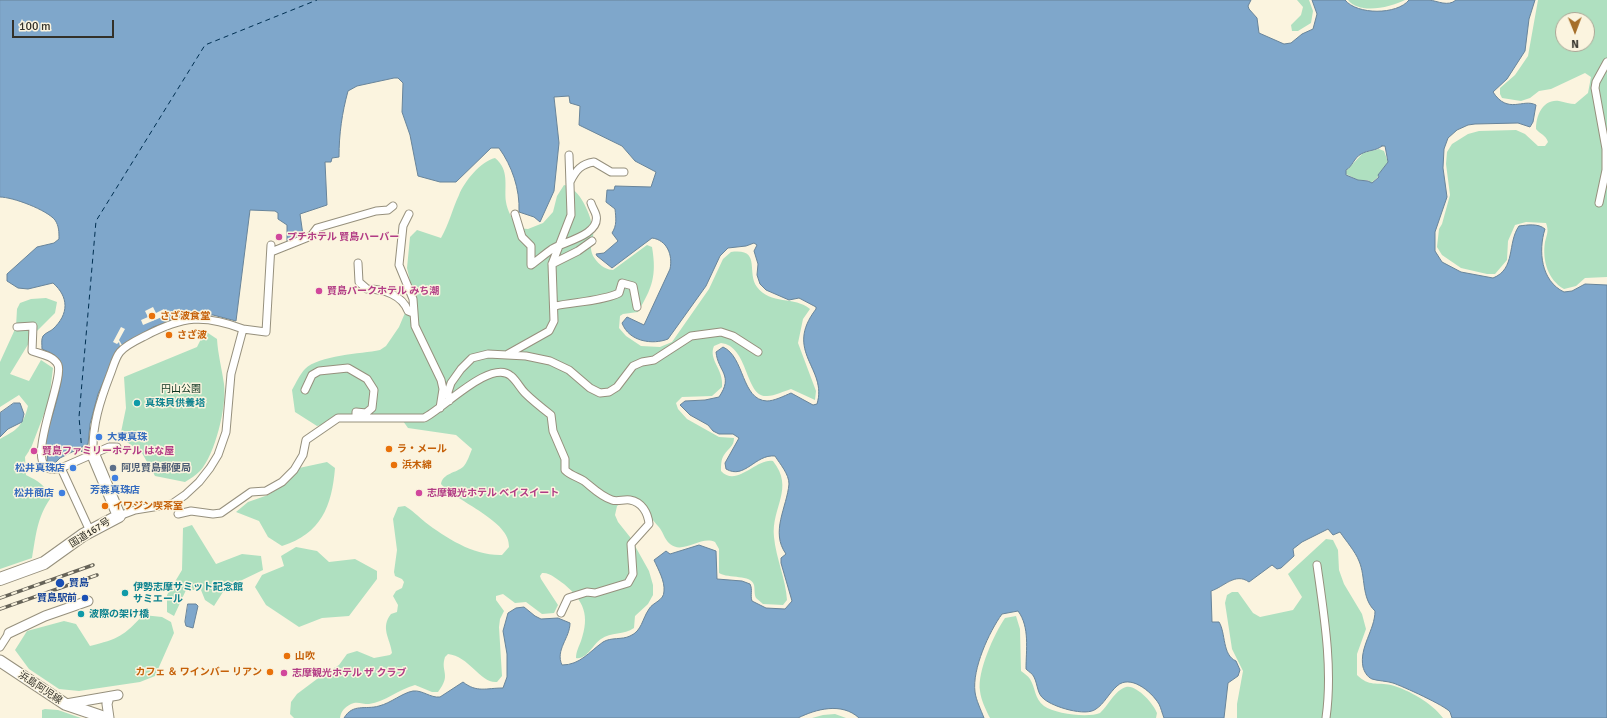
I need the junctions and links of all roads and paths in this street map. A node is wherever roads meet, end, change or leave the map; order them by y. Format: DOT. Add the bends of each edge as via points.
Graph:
graph roads {
  1 [pos="1607,62"];
  2 [pos="569,155"];
  3 [pos="624,172"];
  4 [pos="570,182"];
  5 [pos="1599,202"];
  6 [pos="591,203"];
  7 [pos="393,206"];
  8 [pos="409,214"];
  9 [pos="515,214"];
  10 [pos="592,241"];
  11 [pos="559,246"];
  12 [pos="358,263"];
  13 [pos="552,264"];
  14 [pos="555,306"];
  15 [pos="637,306"];
  16 [pos="413,313"];
  17 [pos="17,327"];
  18 [pos="243,329"];
  19 [pos="758,352"];
  20 [pos="508,354"];
  21 [pos="305,390"];
  22 [pos="449,401"];
  23 [pos="440,408"];
  24 [pos="356,418"];
  25 [pos="117,447"];
  26 [pos="93,454"];
  27 [pos="61,468"];
  28 [pos="178,514"];
  29 [pos="119,516"];
  30 [pos="90,531"];
  31 [pos="1318,565"];
  32 [pos="0,579"];
  33 [pos="88,601"];
  34 [pos="561,613"];
  35 [pos="9,632"];
  36 [pos="0,637"];
  37 [pos="0,647"];
  38 [pos="0,661"];
  39 [pos="118,694"];
  40 [pos="109,696"];
  41 [pos="65,704"];
  42 [pos="106,718"];
  43 [pos="109,718"];
  44 [pos="1326,718"];
  1 -- 5 [label="street" via="1595,88 1606,148 1606,170"];
  2 -- 4 [label="street"];
  3 -- 4 [label="street" via="611,172 594,162 585,164 576,171"];
  4 -- 11 [label="street" via="571,215"];
  6 -- 11 [label="street" via="596,223 575,240"];
  7 -- 18 [label="street" via="388,210 317,228 311,236 271,249 266,332"];
  8 -- 16 [label="street" via="403,226 399,265 413,299"];
  9 -- 11 [label="street" via="522,237 531,246 531,265 552,248"];
  10 -- 13 [label="street"];
  11 -- 13 [label="street"];
  12 -- 16 [label="street" via="359,282 367,289 382,289 405,302 408,311"];
  13 -- 14 [label="street"];
  14 -- 15 [label="street" via="608,298 619,293 622,283 633,286"];
  14 -- 20 [label="street" via="554,321 548,330"];
  16 -- 23 [label="street" via="415,326 441,380 443,389"];
  17 -- 27 [label="street" via="33,326 32,351 54,359 59,367 59,378 43,436 41,453 46,469"];
  18 -- 26 [label="street" via="211,319 188,319 155,331 121,350 96,418"];
  18 -- 29 [label="street" via="231,374 226,432 218,455 210,468 185,496 172,504 135,510"];
  19 -- 20 [label="street" via="733,336 721,332 691,336 654,360 633,366 617,387 608,392 590,388 569,370 550,361"];
  20 -- 22 [label="street" via="488,354 472,358 451,383"];
  21 -- 24 [label="street" via="312,375 319,371 348,368 367,380 374,390 372,408 366,413 356,412"];
  22 -- 23 [label="street"];
  22 -- 34 [label="street" via="481,378 494,373 511,376 524,392 551,415 553,431 565,459 565,470 613,501 630,500 638,503 648,514 649,524 631,544 633,574 628,583 568,598"];
  23 -- 24 [label="street" via="424,418"];
  24 -- 28 [label="street" via="338,418 306,440 303,455 294,470 282,482 266,491 251,492 221,513 191,511"];
  25 -- 26 [label="street" via="109,447"];
  26 -- 27 [label="street"];
  26 -- 29 [label="highway, 国道167号"];
  27 -- 30 [label="street"];
  29 -- 30 [label="highway, 国道167号"];
  30 -- 32 [label="highway, 国道167号" via="44,563"];
  31 -- 44 [label="street" via="1326,642"];
  33 -- 35 [label="street"];
  35 -- 36 [label="street"];
  35 -- 37 [label="street"];
  38 -- 41 [label="main road, 浜島阿児線"];
  39 -- 40 [label="street"];
  40 -- 41 [label="street"];
  40 -- 43 [label="street"];
  41 -- 42 [label="main road, 浜島阿児線"];
}
